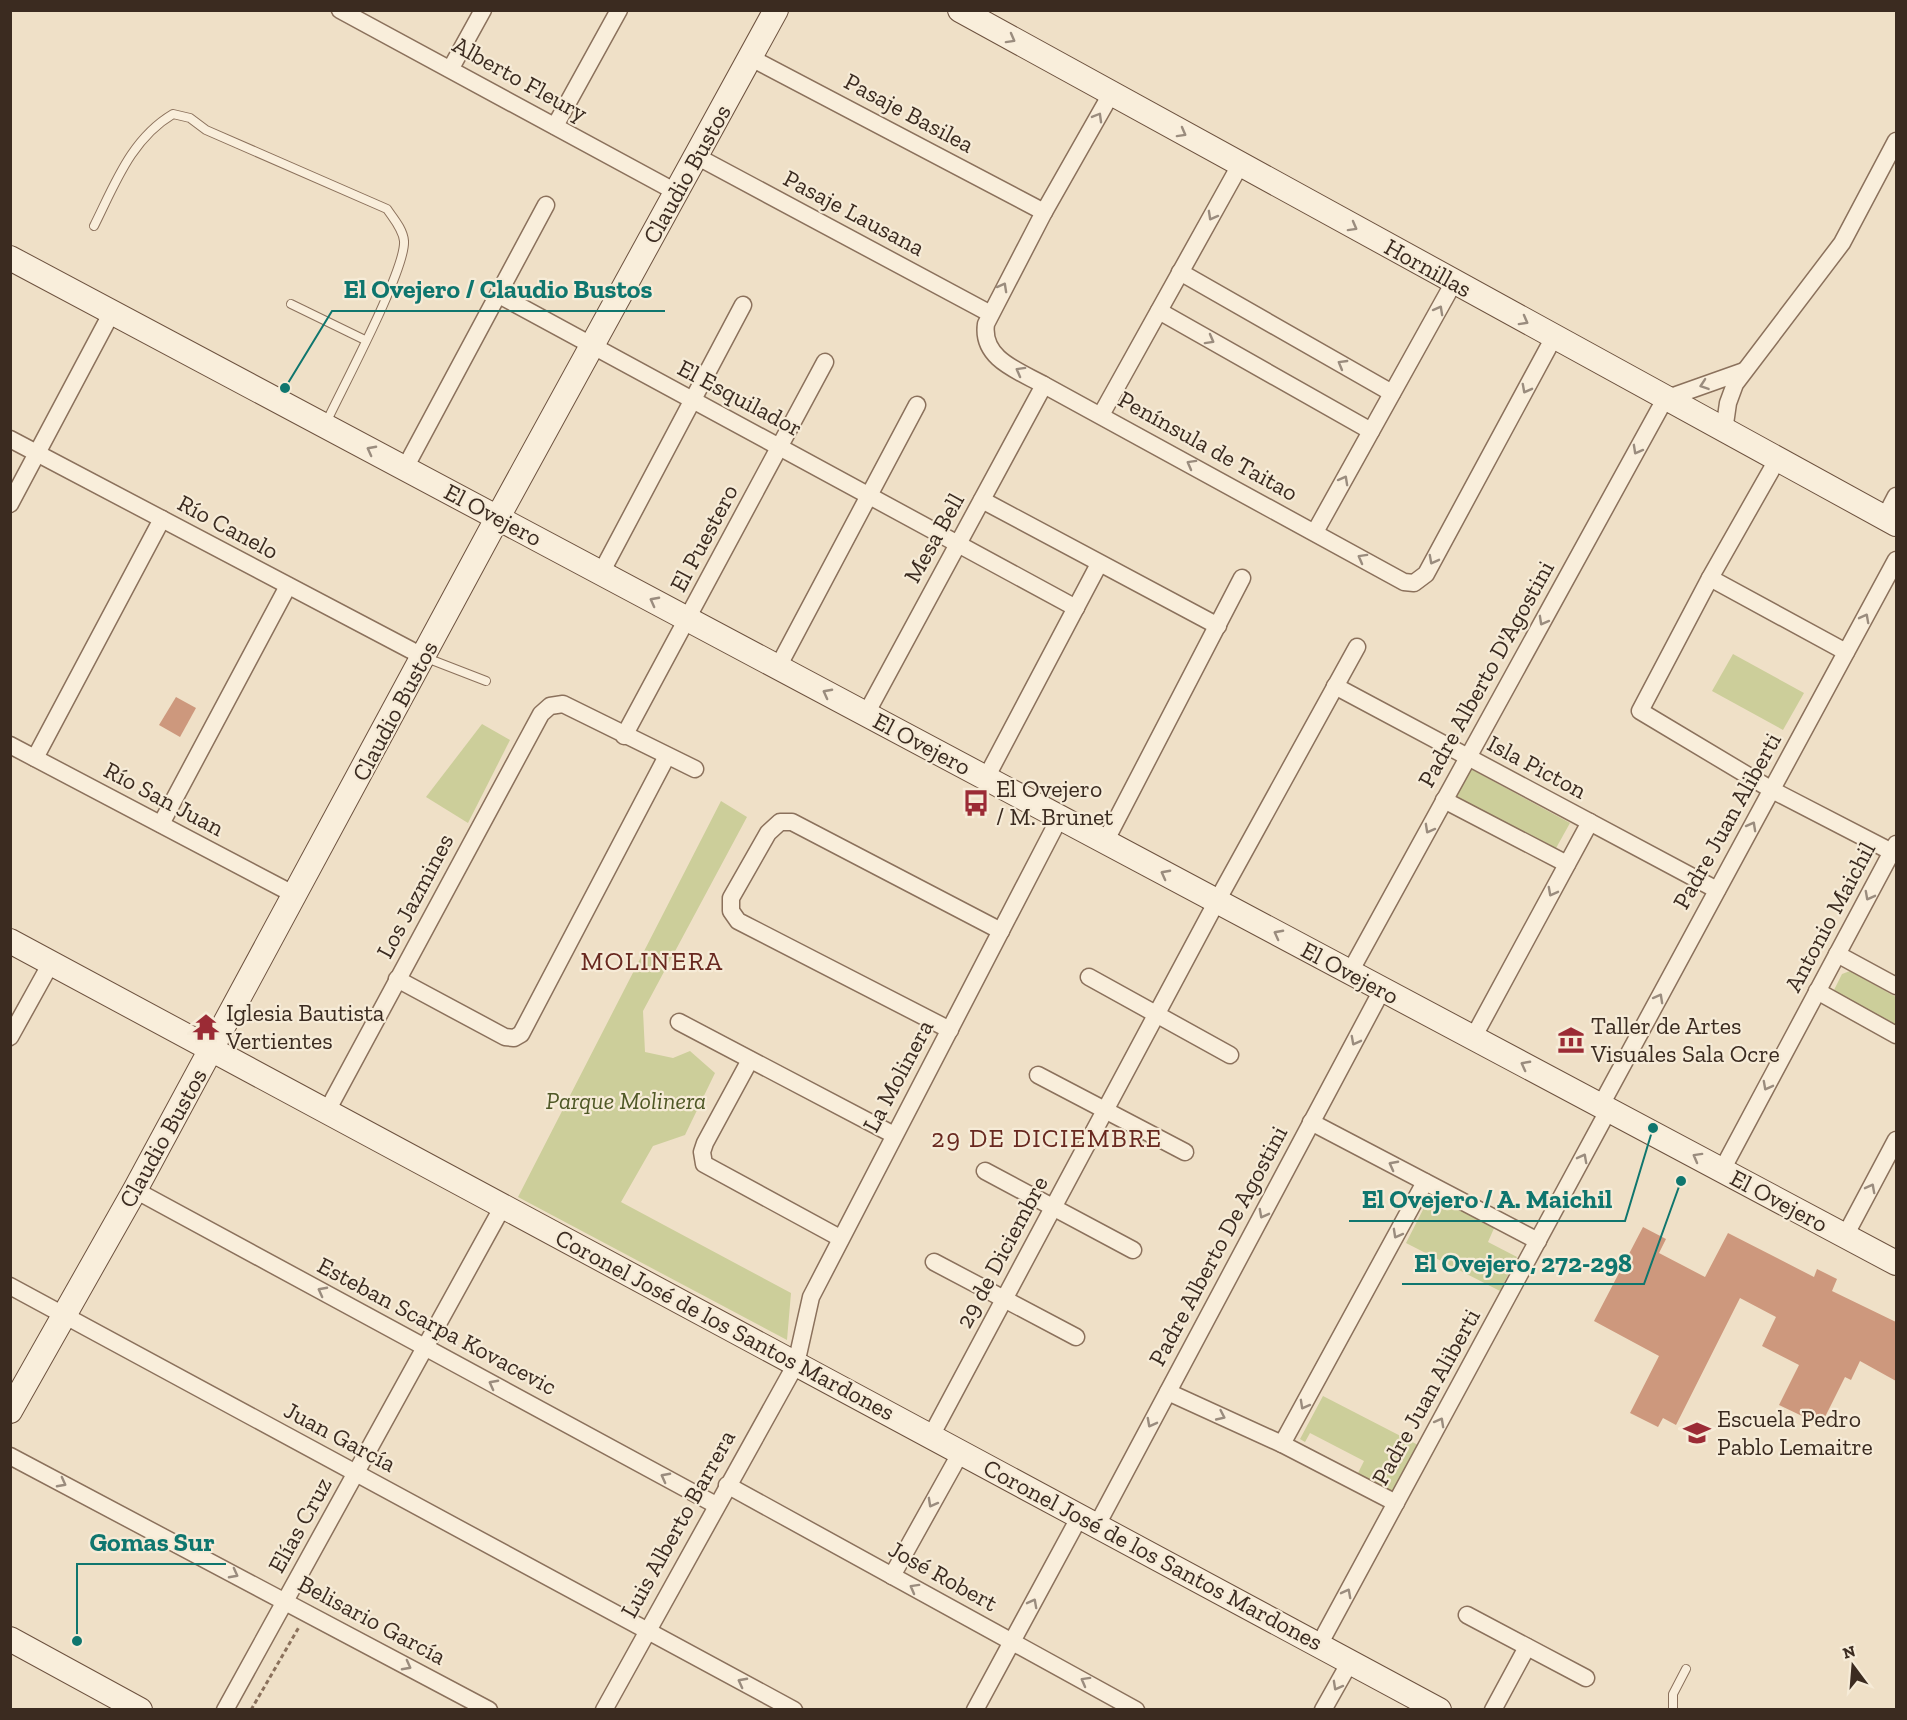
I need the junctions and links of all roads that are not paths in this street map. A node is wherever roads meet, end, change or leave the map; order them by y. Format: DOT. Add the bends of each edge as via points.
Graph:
graph roads {
  1 [pos="483,10"];
  2 [pos="619,10"];
  3 [pos="777,10"];
  4 [pos="960,10"];
  5 [pos="348,12"];
  6 [pos="751,58"];
  7 [pos="451,68"];
  8 [pos="1111,94"];
  9 [pos="555,126"];
  10 [pos="1896,141"];
  11 [pos="696,156"];
  12 [pos="1240,165"];
  13 [pos="676,192"];
  14 [pos="546,205"];
  15 [pos="1044,212"];
  16 [pos="94,226"];
  17 [pos="10,258"];
  18 [pos="1180,272"];
  19 [pos="1454,282"];
  20 [pos="498,295"];
  21 [pos="291,304"];
  22 [pos="743,305"];
  23 [pos="1159,311"];
  24 [pos="112,312"];
  25 [pos="989,313"];
  26 [pos="1554,337"];
  27 [pos="365,340"];
  28 [pos="594,346"];
  29 [pos="825,362"];
  30 [pos="1744,371"];
  31 [pos="1044,385"];
  32 [pos="1392,393"];
  33 [pos="1665,399"];
  34 [pos="693,400"];
  35 [pos="917,405"];
  36 [pos="1101,415"];
  37 [pos="325,425"];
  38 [pos="1371,431"];
  39 [pos="1724,431"];
  40 [pos="10,439"];
  41 [pos="780,447"];
  42 [pos="37,453"];
  43 [pos="1778,460"];
  44 [pos="405,468"];
  45 [pos="869,495"];
  46 [pos="1896,496"];
  47 [pos="982,500"];
  48 [pos="10,504"];
  49 [pos="498,518"];
  50 [pos="162,519"];
  51 [pos="1891,520"];
  52 [pos="1315,532"];
  53 [pos="958,543"];
  54 [pos="1896,560"];
  55 [pos="1100,564"];
  56 [pos="601,573"];
  57 [pos="1242,578"];
  58 [pos="1710,578"];
  59 [pos="288,586"];
  60 [pos="1076,608"];
  61 [pos="687,619"];
  62 [pos="1218,626"];
  63 [pos="1357,647"];
  64 [pos="1846,652"];
  65 [pos="424,657"];
  66 [pos="778,667"];
  67 [pos="486,681"];
  68 [pos="1335,687"];
  69 [pos="866,714"];
  70 [pos="624,736"];
  71 [pos="10,745"];
  72 [pos="667,756"];
  73 [pos="1467,757"];
  74 [pos="35,758"];
  75 [pos="695,769"];
  76 [pos="986,778"];
  77 [pos="1772,790"];
  78 [pos="1444,800"];
  79 [pos="1060,818"];
  80 [pos="1590,822"];
  81 [pos="161,824"];
  82 [pos="1105,842"];
  83 [pos="1894,848"];
  84 [pos="1567,864"];
  85 [pos="1717,890"];
  86 [pos="295,895"];
  87 [pos="1217,901"];
  88 [pos="1002,931"];
  89 [pos="10,941"];
  90 [pos="1838,954"];
  91 [pos="51,963"];
  92 [pos="1350,972"];
  93 [pos="1089,977"];
  94 [pos="397,979"];
  95 [pos="1896,986"];
  96 [pos="1382,990"];
  97 [pos="1817,992"];
  98 [pos="1157,1014"];
  99 [pos="679,1022"];
  100 [pos="950,1030"];
  101 [pos="1896,1035"];
  102 [pos="10,1037"];
  103 [pos="1473,1038"];
  104 [pos="211,1049"];
  105 [pos="1230,1055"];
  106 [pos="750,1060"];
  107 [pos="1038,1075"];
  108 [pos="1605,1107"];
  109 [pos="1105,1110"];
  110 [pos="327,1111"];
  111 [pos="1311,1122"];
  112 [pos="894,1135"];
  113 [pos="1896,1140"];
  114 [pos="1185,1152"];
  115 [pos="1722,1170"];
  116 [pos="985,1171"];
  117 [pos="1425,1182"];
  118 [pos="135,1190"];
  119 [pos="503,1206"];
  120 [pos="1052,1209"];
  121 [pos="1845,1236"];
  122 [pos="840,1238"];
  123 [pos="1538,1241"];
  124 [pos="1133,1250"];
  125 [pos="934,1262"];
  126 [pos="1896,1263"];
  127 [pos="10,1286"];
  128 [pos="1004,1299"];
  129 [pos="64,1315"];
  130 [pos="1076,1336"];
  131 [pos="425,1347"];
  132 [pos="796,1364"];
  133 [pos="1168,1392"];
  134 [pos="10,1411"];
  135 [pos="931,1436"];
  136 [pos="1282,1444"];
  137 [pos="961,1452"];
  138 [pos="10,1456"];
  139 [pos="356,1473"];
  140 [pos="728,1485"];
  141 [pos="1396,1503"];
  142 [pos="716,1504"];
  143 [pos="1088,1521"];
  144 [pos="892,1576"];
  145 [pos="285,1601"];
  146 [pos="1467,1615"];
  147 [pos="647,1630"];
  148 [pos="10,1640"];
  149 [pos="1012,1641"];
  150 [pos="1319,1645"];
  151 [pos="1527,1647"];
  152 [pos="1350,1662"];
  153 [pos="1686,1669"];
  154 [pos="1586,1678"];
  155 [pos="140,1710"];
  156 [pos="225,1710"];
  157 [pos="489,1710"];
  158 [pos="604,1710"];
  159 [pos="794,1710"];
  160 [pos="975,1710"];
  161 [pos="1136,1710"];
  162 [pos="1323,1710"];
  163 [pos="1439,1710"];
  164 [pos="1493,1710"];
  165 [pos="1673,1710"];
  1 -- 7 [label="street"];
  2 -- 9 [label="street"];
  3 -- 6 [label="street, Claudio Bustos"];
  4 -- 8 [label="street, Hornillas, one-way"];
  5 -- 7 [label="street, Alberto Fleury"];
  6 -- 11 [label="street, Claudio Bustos"];
  6 -- 15 [label="street, Pasaje Basilea"];
  7 -- 9 [label="street, Alberto Fleury"];
  8 -- 12 [label="street, Hornillas, one-way"];
  15 -- 8 [label="street, one-way"];
  9 -- 13 [label="street, Alberto Fleury"];
  10 -- 30 [label="street" via="1842,243"];
  11 -- 13 [label="street, Claudio Bustos"];
  11 -- 25 [label="street, Pasaje Lausana"];
  12 -- 18 [label="street, one-way"];
  12 -- 19 [label="street, Hornillas, one-way"];
  13 -- 28 [label="street, Claudio Bustos"];
  14 -- 20 [label="street"];
  25 -- 15 [label="street, one-way"];
  16 -- 27 [label="lane" via="135,147 155,125 173,114 190,118 206,130 387,209 404,242 395,277"];
  17 -- 24 [label="street, El Ovejero"];
  18 -- 23 [label="street"];
  32 -- 18 [label="street, one-way"];
  19 -- 26 [label="street, Hornillas, one-way"];
  32 -- 19 [label="street, one-way"];
  20 -- 28 [label="street, El Esquilador"];
  20 -- 44 [label="street"];
  21 -- 27 [label="lane"];
  22 -- 34 [label="street"];
  23 -- 36 [label="street"];
  23 -- 38 [label="street, one-way"];
  24 -- 37 [label="street, El Ovejero"];
  24 -- 42 [label="street"];
  31 -- 25 [label="street, Península de Taitao, one-way" via="998,359 986,341"];
  26 -- 33 [label="street, Hornillas"];
  26 -- 52 [label="street, Península de Taitao, one-way" via="1426,574 1414,583 1404,582"];
  27 -- 37 [label="lane"];
  28 -- 34 [label="street, El Esquilador"];
  28 -- 49 [label="street, Claudio Bustos"];
  29 -- 41 [label="street, El Puestero"];
  30 -- 33 [label="street, one-way"];
  30 -- 39 [label="street" via="1731,392"];
  31 -- 36 [label="street, Península de Taitao"];
  31 -- 47 [label="street, Mesa Bell"];
  32 -- 38 [label="street"];
  33 -- 39 [label="street, Hornillas"];
  33 -- 73 [label="street, Padre Alberto D'Agostini, one-way"];
  34 -- 41 [label="street, El Esquilador"];
  34 -- 56 [label="street"];
  35 -- 45 [label="street"];
  52 -- 36 [label="street, Península de Taitao, one-way"];
  44 -- 37 [label="street, El Ovejero, one-way"];
  52 -- 38 [label="street, one-way"];
  39 -- 43 [label="street, Hornillas"];
  40 -- 42 [label="street, Río Canelo"];
  41 -- 45 [label="street, El Esquilador"];
  41 -- 61 [label="street, El Puestero"];
  42 -- 48 [label="street"];
  42 -- 50 [label="street, Río Canelo"];
  43 -- 51 [label="street, Hornillas"];
  43 -- 58 [label="street"];
  44 -- 49 [label="street, El Ovejero"];
  45 -- 53 [label="street, El Esquilador"];
  45 -- 66 [label="street"];
  46 -- 51 [label="street"];
  47 -- 53 [label="street, Mesa Bell"];
  47 -- 55 [label="street"];
  49 -- 56 [label="street, El Ovejero"];
  49 -- 65 [label="street, Claudio Bustos"];
  50 -- 59 [label="street, Río Canelo"];
  50 -- 74 [label="street"];
  53 -- 60 [label="street, El Esquilador"];
  53 -- 69 [label="street, Mesa Bell"];
  64 -- 54 [label="street, Padre Juan Aliberti, one-way"];
  55 -- 60 [label="street"];
  55 -- 62 [label="street"];
  61 -- 56 [label="street, El Ovejero, one-way"];
  57 -- 62 [label="street"];
  58 -- 64 [label="street"];
  58 -- 77 [label="street" via="1640,711"];
  59 -- 65 [label="street, Río Canelo"];
  59 -- 81 [label="street"];
  60 -- 76 [label="street"];
  61 -- 66 [label="street, El Ovejero"];
  61 -- 70 [label="street, El Puestero"];
  62 -- 82 [label="street"];
  63 -- 68 [label="street, 29 de Diciembre"];
  64 -- 77 [label="street, Padre Juan Aliberti"];
  65 -- 67 [label="lane"];
  65 -- 86 [label="street, Claudio Bustos"];
  69 -- 66 [label="street, El Ovejero, one-way"];
  68 -- 73 [label="street, Isla Picton"];
  68 -- 87 [label="street, 29 de Diciembre"];
  69 -- 76 [label="street, El Ovejero"];
  70 -- 72 [label="street"];
  70 -- 94 [label="street, Los Jazmines" via="563,704 550,706 541,714"];
  71 -- 74 [label="street, Río San Juan"];
  72 -- 75 [label="street"];
  72 -- 94 [label="street" via="521,1034 505,1037"];
  73 -- 78 [label="street, Padre Alberto D'Agostini"];
  73 -- 80 [label="street, Isla Picton"];
  74 -- 81 [label="street, Río San Juan"];
  76 -- 79 [label="street, El Ovejero"];
  77 -- 83 [label="street"];
  85 -- 77 [label="street, Padre Juan Aliberti, one-way"];
  78 -- 84 [label="street"];
  78 -- 92 [label="street, Padre Alberto D'Agostini, one-way"];
  79 -- 82 [label="street, El Ovejero"];
  79 -- 88 [label="street, La Molinera"];
  80 -- 84 [label="street"];
  80 -- 85 [label="street, Isla Picton"];
  81 -- 86 [label="street, Río San Juan"];
  87 -- 82 [label="street, El Ovejero, one-way"];
  83 -- 90 [label="street, Antonio Maichil, one-way"];
  84 -- 103 [label="street, one-way"];
  108 -- 85 [label="street, Padre Juan Aliberti, one-way"];
  86 -- 104 [label="street, Claudio Bustos"];
  92 -- 87 [label="street, El Ovejero, one-way"];
  87 -- 98 [label="street, 29 de Diciembre"];
  88 -- 100 [label="street, La Molinera"];
  88 -- 100 [label="street" via="792,822 780,822 768,833 731,898 731,911 738,921"];
  89 -- 91 [label="street, Coronel José de los Santos Mardones"];
  90 -- 95 [label="street"];
  90 -- 97 [label="street, Antonio Maichil"];
  91 -- 102 [label="street"];
  91 -- 104 [label="street, Coronel José de los Santos Mardones"];
  92 -- 96 [label="street, El Ovejero"];
  93 -- 98 [label="street"];
  94 -- 110 [label="street, Los Jazmines"];
  96 -- 103 [label="street, El Ovejero"];
  96 -- 111 [label="street, Padre Alberto De Agostini, one-way"];
  97 -- 101 [label="street"];
  97 -- 115 [label="street, Antonio Maichil, one-way"];
  98 -- 105 [label="street"];
  98 -- 109 [label="street, 29 de Diciembre"];
  99 -- 106 [label="street"];
  100 -- 112 [label="street, La Molinera"];
  108 -- 103 [label="street, El Ovejero, one-way"];
  104 -- 110 [label="street, Coronel José de los Santos Mardones"];
  104 -- 118 [label="street, Claudio Bustos"];
  106 -- 112 [label="street"];
  106 -- 122 [label="street" via="702,1152 704,1164"];
  107 -- 109 [label="street"];
  115 -- 108 [label="street, El Ovejero, one-way"];
  123 -- 108 [label="street, Padre Juan Aliberti, one-way"];
  109 -- 114 [label="street"];
  109 -- 120 [label="street, 29 de Diciembre"];
  110 -- 119 [label="street, Coronel José de los Santos Mardones"];
  117 -- 111 [label="street, one-way"];
  111 -- 133 [label="street, Padre Alberto De Agostini, one-way"];
  112 -- 122 [label="street, La Molinera"];
  121 -- 113 [label="street, one-way"];
  115 -- 121 [label="street, El Ovejero"];
  116 -- 120 [label="street"];
  117 -- 123 [label="street"];
  117 -- 136 [label="street, one-way"];
  118 -- 129 [label="street, Claudio Bustos"];
  131 -- 118 [label="street, Esteban Scarpa Kovacevic, one-way"];
  119 -- 131 [label="street, Elías Cruz"];
  119 -- 132 [label="street, Coronel José de los Santos Mardones"];
  120 -- 124 [label="street"];
  120 -- 128 [label="street, 29 de Diciembre"];
  121 -- 126 [label="street, El Ovejero"];
  122 -- 132 [label="street, La Molinera" via="811,1297"];
  141 -- 123 [label="street, Padre Juan Aliberti, one-way"];
  125 -- 128 [label="street"];
  127 -- 129 [label="street, Juan García"];
  128 -- 130 [label="street"];
  128 -- 135 [label="street, 29 de Diciembre"];
  129 -- 134 [label="street, Claudio Bustos"];
  129 -- 139 [label="street, Juan García"];
  131 -- 139 [label="street, Elías Cruz"];
  142 -- 131 [label="street, Esteban Scarpa Kovacevic, one-way"];
  132 -- 135 [label="street, Coronel José de los Santos Mardones"];
  132 -- 140 [label="street, Luis Alberto Barrera"];
  133 -- 136 [label="street, one-way"];
  133 -- 143 [label="street, Padre Alberto De Agostini, one-way"];
  135 -- 137 [label="street, Coronel José de los Santos Mardones"];
  136 -- 141 [label="street"];
  137 -- 143 [label="street, Coronel José de los Santos Mardones"];
  137 -- 144 [label="street, one-way"];
  138 -- 145 [label="street, Belisario García, one-way"];
  139 -- 145 [label="street, Elías Cruz"];
  139 -- 147 [label="street, Juan García"];
  140 -- 142 [label="street, Luis Alberto Barrera"];
  140 -- 144 [label="street, José Robert"];
  150 -- 141 [label="street, Padre Juan Aliberti, one-way"];
  142 -- 147 [label="street, Luis Alberto Barrera"];
  149 -- 143 [label="street, Padre Alberto De Agostini, one-way"];
  143 -- 150 [label="street, Coronel José de los Santos Mardones"];
  149 -- 144 [label="street, José Robert, one-way"];
  145 -- 156 [label="street, Elías Cruz"];
  145 -- 157 [label="street, Belisario García, one-way"];
  146 -- 151 [label="street"];
  147 -- 158 [label="street, Luis Alberto Barrera"];
  159 -- 147 [label="street, Juan García, one-way"];
  148 -- 155 [label="street"];
  149 -- 160 [label="street, Padre Alberto De Agostini"];
  161 -- 149 [label="street, José Robert, one-way"];
  150 -- 152 [label="street, Coronel José de los Santos Mardones"];
  151 -- 154 [label="street"];
  151 -- 164 [label="street"];
  152 -- 162 [label="street, one-way"];
  152 -- 163 [label="street, Coronel José de los Santos Mardones"];
  153 -- 165 [label="lane" via="1673,1694"];
}
